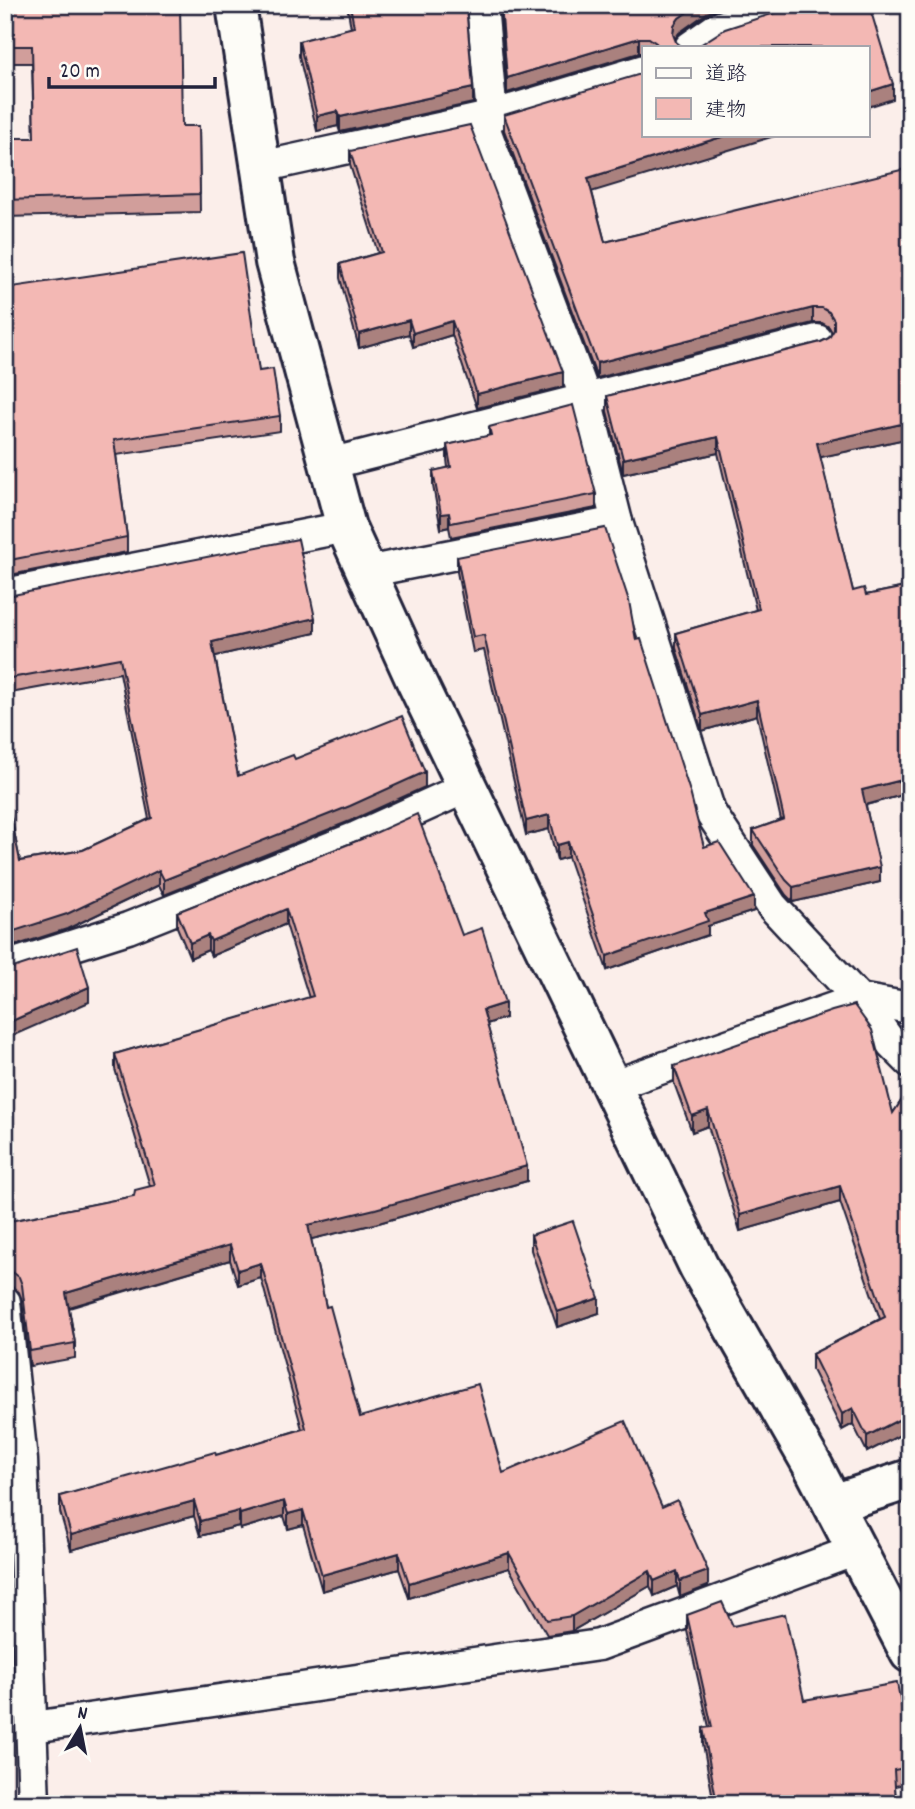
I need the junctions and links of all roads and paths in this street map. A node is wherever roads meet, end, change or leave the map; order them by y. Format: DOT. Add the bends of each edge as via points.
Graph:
graph roads {
  1 [pos="236,5"];
  2 [pos="482,5"];
  3 [pos="792,5"];
  4 [pos="691,46"];
  5 [pos="642,70"];
  6 [pos="486,117"];
  7 [pos="261,167"];
  8 [pos="817,340"];
  9 [pos="586,399"];
  10 [pos="329,464"];
  11 [pos="617,522"];
  12 [pos="346,527"];
  13 [pos="366,572"];
  14 [pos="5,594"];
  15 [pos="467,787"];
  16 [pos="5,967"];
  17 [pos="859,999"];
  18 [pos="910,1008"];
  19 [pos="910,1062"];
  20 [pos="611,1086"];
  21 [pos="5,1302"];
  22 [pos="910,1479"];
  23 [pos="833,1504"];
  24 [pos="856,1550"];
  25 [pos="16,1577"];
  26 [pos="910,1653"];
  27 [pos="33,1727"];
  28 [pos="34,1804"];
  1 -- 7 [label="street"];
  2 -- 6 [label="lane"];
  3 -- 4 [label="lane" via="717,28"];
  5 -- 6 [label="lane"];
  6 -- 7 [label="lane"];
  6 -- 9 [label="lane"];
  7 -- 10 [label="street" via="275,262"];
  8 -- 9 [label="lane"];
  9 -- 10 [label="lane"];
  9 -- 11 [label="lane"];
  10 -- 12 [label="street"];
  11 -- 13 [label="lane"];
  11 -- 17 [label="lane" via="710,812 772,906"];
  12 -- 13 [label="street"];
  12 -- 14 [label="lane"];
  13 -- 15 [label="street"];
  15 -- 16 [label="lane" via="357,837 135,926"];
  15 -- 20 [label="street"];
  17 -- 18 [label="lane"];
  17 -- 19 [label="lane"];
  17 -- 20 [label="lane"];
  20 -- 23 [label="street" via="699,1267"];
  21 -- 25 [label="lane" via="22,1460"];
  22 -- 23 [label="street"];
  23 -- 24 [label="street"];
  24 -- 26 [label="street"];
  24 -- 27 [label="lane" via="599,1645"];
  25 -- 27 [label="lane"];
  27 -- 28 [label="lane"];
}
